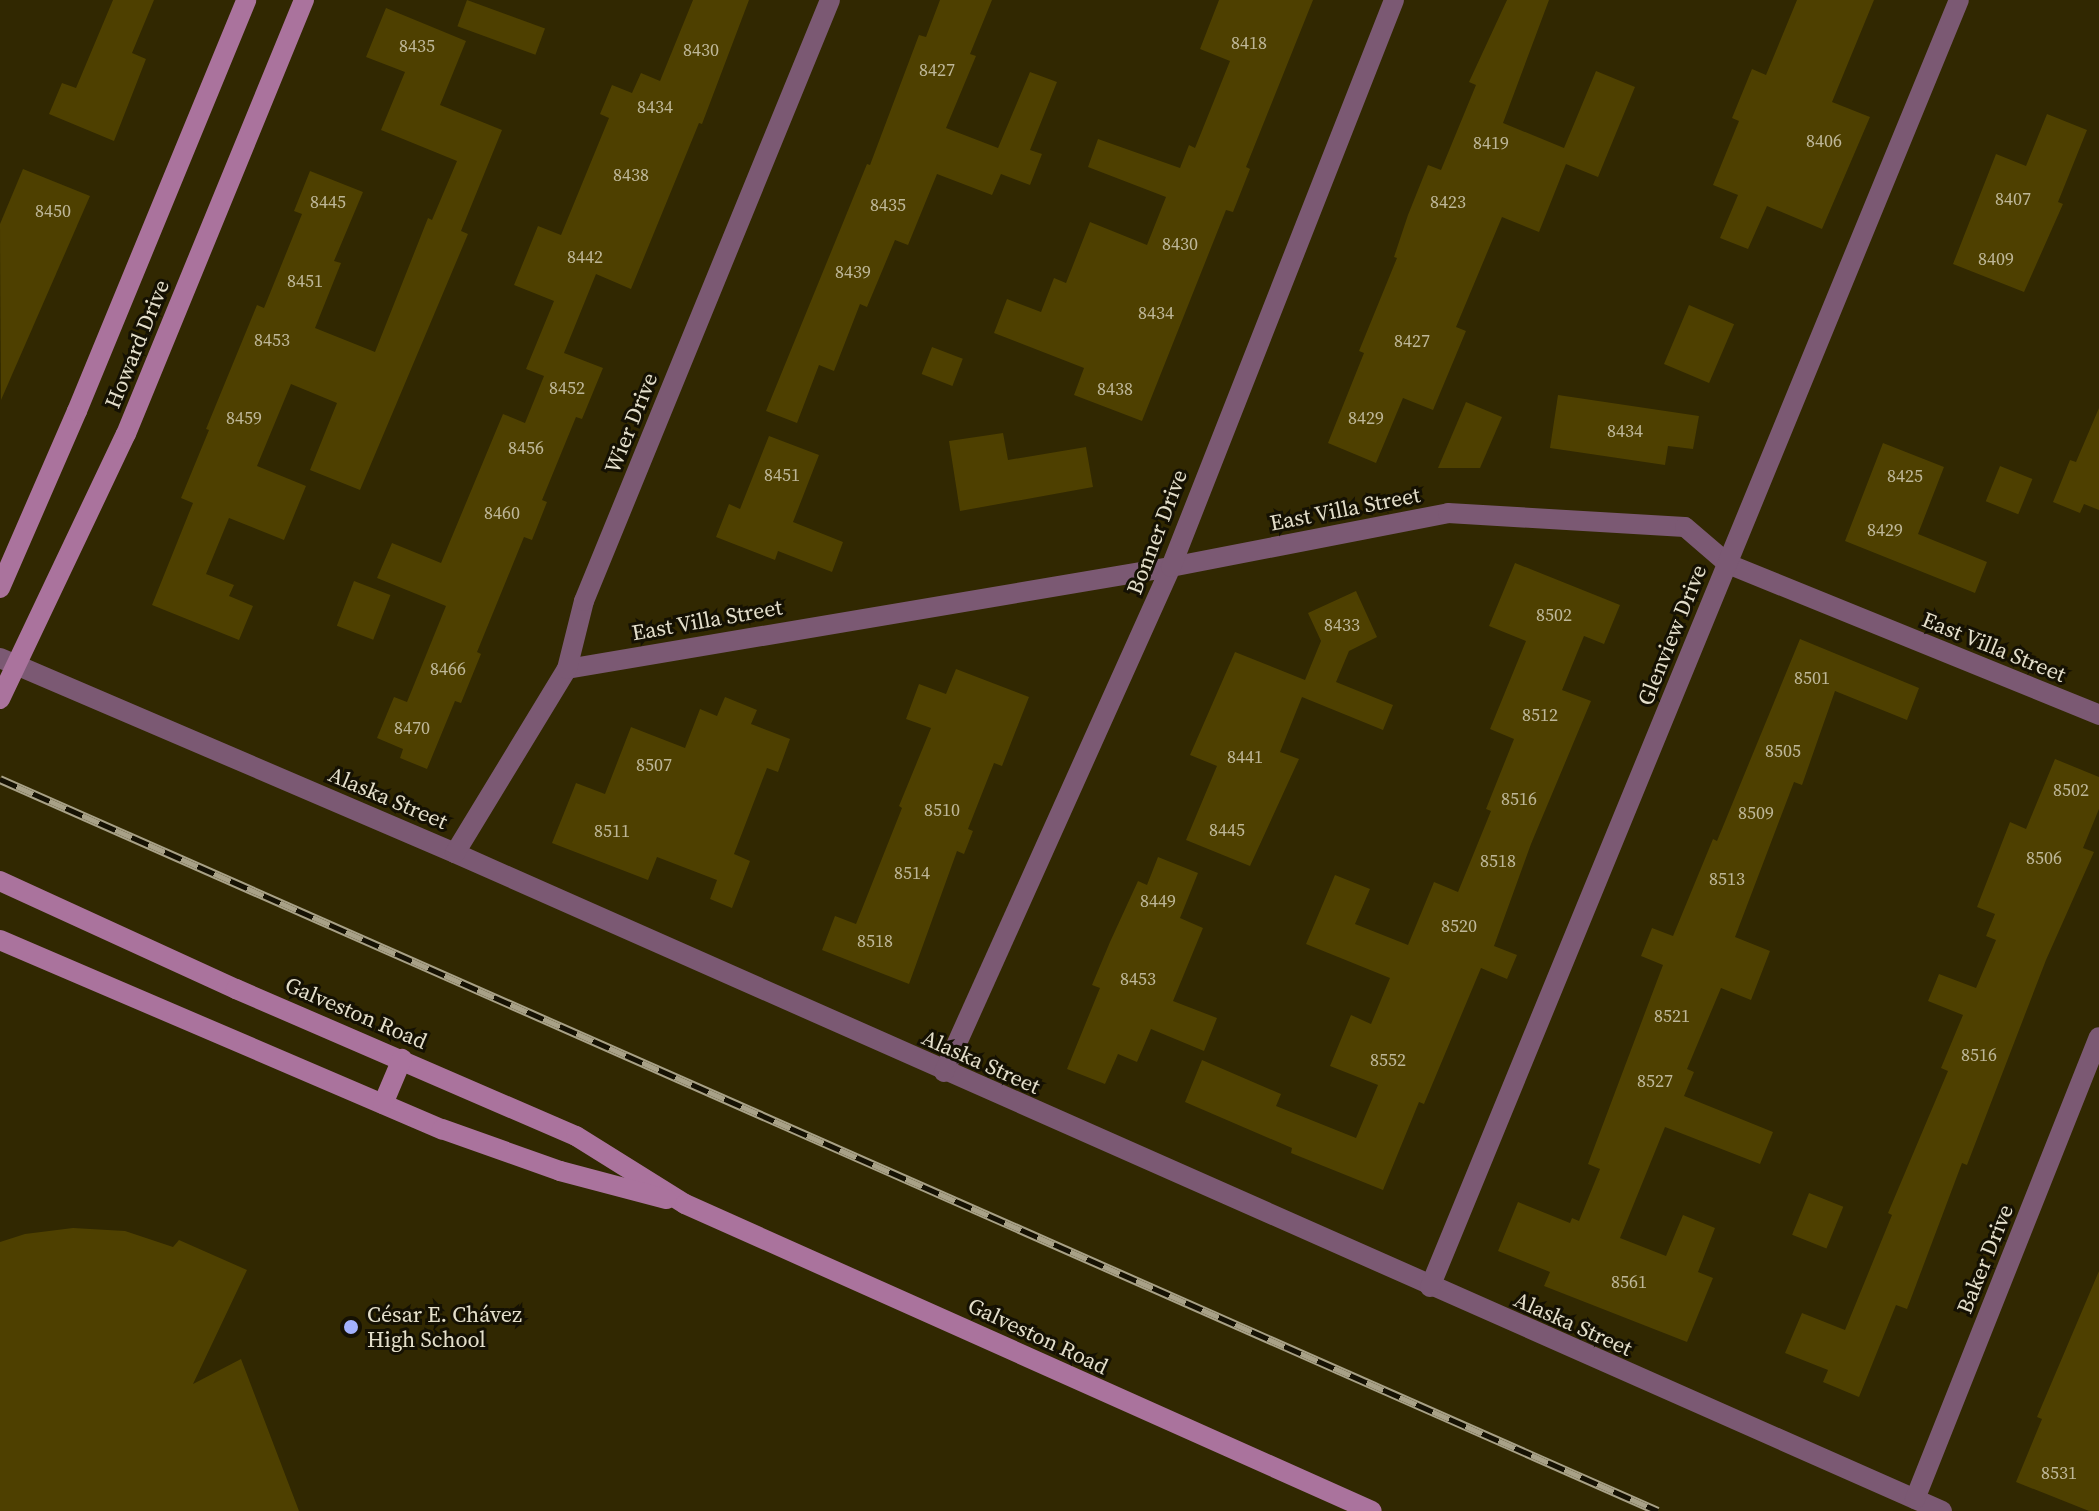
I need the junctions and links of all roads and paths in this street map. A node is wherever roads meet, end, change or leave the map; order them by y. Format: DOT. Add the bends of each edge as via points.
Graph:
graph roads {
  1 [pos="246,0"];
  2 [pos="304,0"];
  3 [pos="830,0"];
  4 [pos="1394,0"];
  5 [pos="1959,0"];
  6 [pos="1728,564"];
  7 [pos="1171,567"];
  8 [pos="0,588"];
  9 [pos="8,662"];
  10 [pos="567,669"];
  11 [pos="0,699"];
  12 [pos="2099,715"];
  13 [pos="455,853"];
  14 [pos="0,881"];
  15 [pos="0,940"];
  16 [pos="2099,1037"];
  17 [pos="402,1059"];
  18 [pos="944,1072"];
  19 [pos="383,1104"];
  20 [pos="685,1204"];
  21 [pos="1430,1287"];
  22 [pos="1915,1499"];
  23 [pos="1372,1511"];
  24 [pos="1942,1511"];
  1 -- 8 [label="main road, Howard Drive"];
  2 -- 9 [label="main road, Howard Drive" via="126,434"];
  3 -- 10 [label="street, Wier Drive" via="584,601"];
  4 -- 7 [label="street, Bonner Drive"];
  5 -- 6 [label="street, Glenview Drive"];
  6 -- 7 [label="street, East Villa Street" via="1685,527 1448,513"];
  6 -- 12 [label="street, East Villa Street"];
  6 -- 21 [label="street, Glenview Drive"];
  7 -- 10 [label="street, East Villa Street"];
  7 -- 18 [label="street, Bonner Drive"];
  9 -- 11 [label="main road, Howard Drive"];
  9 -- 13 [label="street, Alaska Street"];
  10 -- 13 [label="street, Wier Drive"];
  13 -- 18 [label="street, Alaska Street"];
  14 -- 17 [label="main road, Galveston Road"];
  15 -- 19 [label="main road, Galveston Road"];
  16 -- 22 [label="street, Baker Drive"];
  17 -- 19 [label="main road"];
  17 -- 20 [label="main road, Galveston Road" via="576,1136"];
  18 -- 21 [label="street, Alaska Street"];
  19 -- 20 [label="main road, Galveston Road" via="560,1171"];
  20 -- 23 [label="main road, Galveston Road"];
  21 -- 22 [label="street, Alaska Street"];
  22 -- 24 [label="street, Alaska Street"];
}
